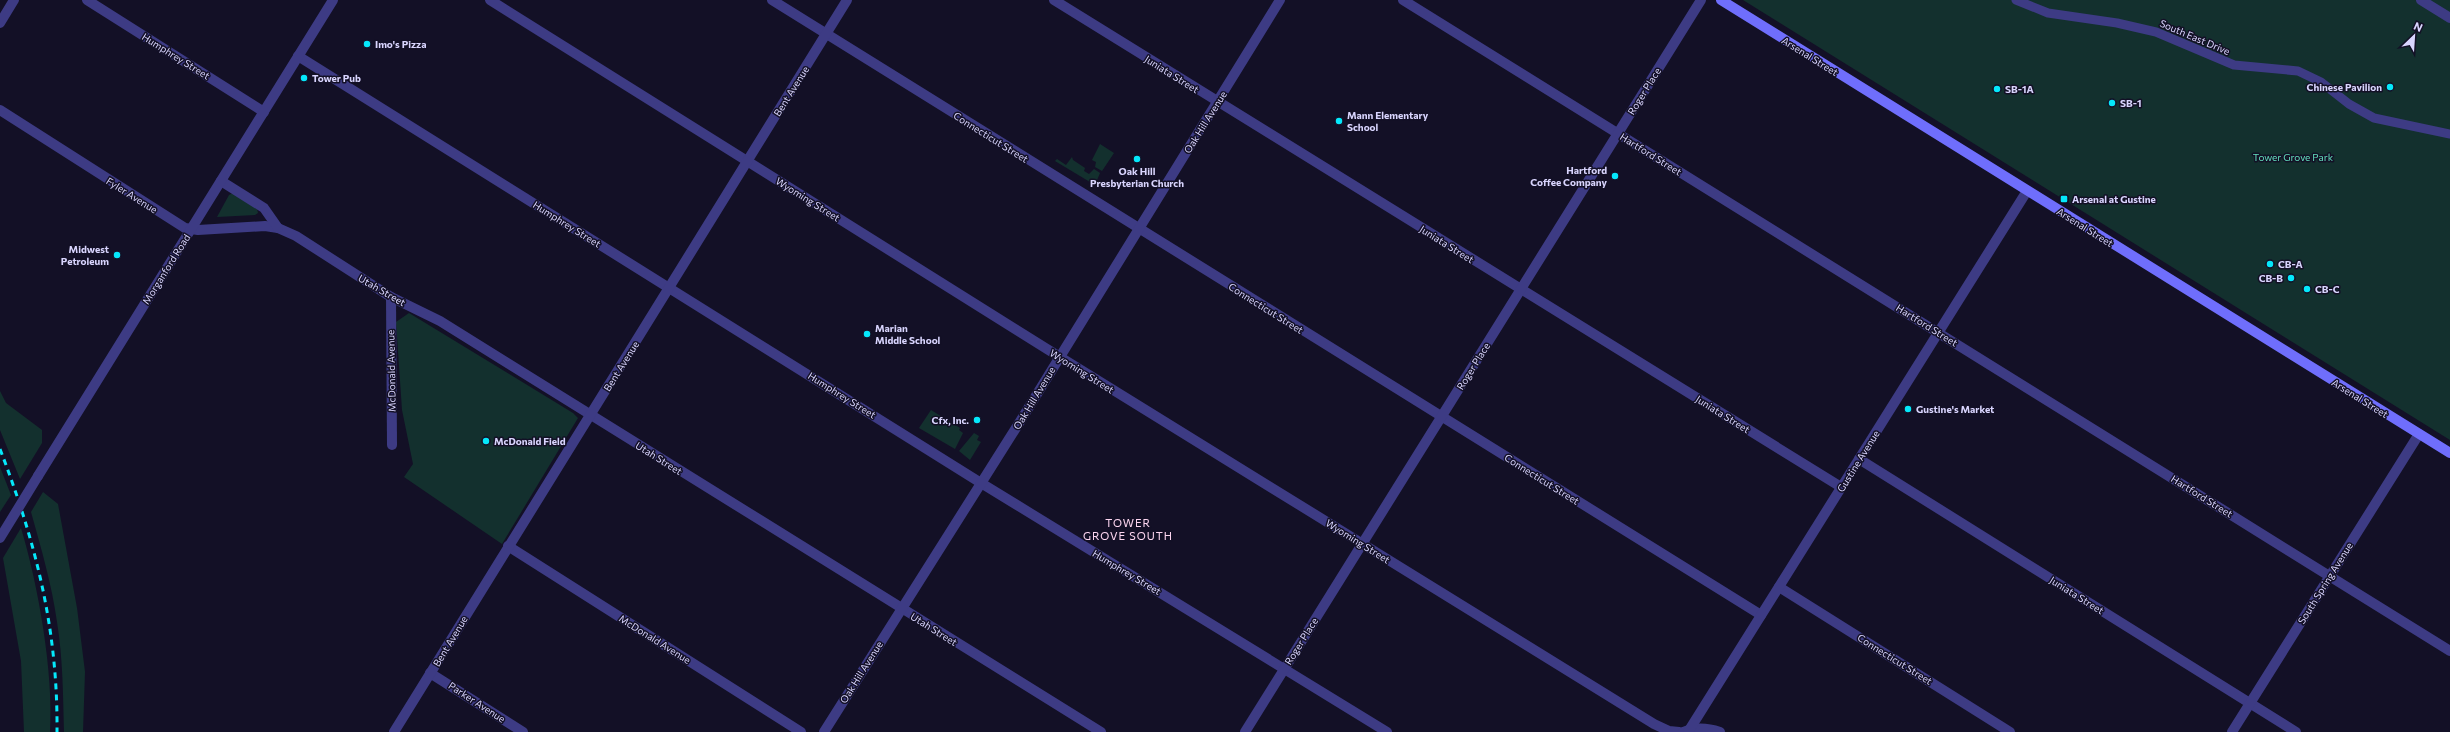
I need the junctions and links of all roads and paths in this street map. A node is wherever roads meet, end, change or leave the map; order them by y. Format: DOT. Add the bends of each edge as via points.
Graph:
graph roads {
  1 [pos="14,0"];
  2 [pos="87,0"];
  3 [pos="333,0"];
  4 [pos="490,0"];
  5 [pos="772,0"];
  6 [pos="847,0"];
  7 [pos="1054,0"];
  8 [pos="1280,0"];
  9 [pos="1403,0"];
  10 [pos="1700,0"];
  11 [pos="1721,0"];
  12 [pos="2016,0"];
  13 [pos="2421,0"];
  14 [pos="2450,18"];
  15 [pos="0,23"];
  16 [pos="826,34"];
  17 [pos="298,56"];
  18 [pos="1217,102"];
  19 [pos="0,110"];
  20 [pos="264,112"];
  21 [pos="1618,133"];
  22 [pos="2450,134"];
  23 [pos="747,161"];
  24 [pos="221,181"];
  25 [pos="2027,191"];
  26 [pos="278,228"];
  27 [pos="1138,229"];
  28 [pos="191,230"];
  29 [pos="670,288"];
  30 [pos="1520,289"];
  31 [pos="391,297"];
  32 [pos="1938,333"];
  33 [pos="1059,356"];
  34 [pos="590,415"];
  35 [pos="1442,416"];
  36 [pos="2419,434"];
  37 [pos="392,445"];
  38 [pos="2450,453"];
  39 [pos="1859,459"];
  40 [pos="981,483"];
  41 [pos="1842,487"];
  42 [pos="0,538"];
  43 [pos="1362,543"];
  44 [pos="508,546"];
  45 [pos="2330,576"];
  46 [pos="1779,587"];
  47 [pos="901,608"];
  48 [pos="1761,615"];
  49 [pos="2450,651"];
  50 [pos="1284,668"];
  51 [pos="430,673"];
  52 [pos="2250,703"];
  53 [pos="1687,731"];
  54 [pos="394,732"];
  55 [pos="523,732"];
  56 [pos="801,732"];
  57 [pos="824,732"];
  58 [pos="1101,732"];
  59 [pos="1245,732"];
  60 [pos="1387,732"];
  61 [pos="1679,732"];
  62 [pos="1720,732"];
  63 [pos="2010,732"];
  64 [pos="2232,732"];
  65 [pos="2296,732"];
  1 -- 15 [label="street"];
  2 -- 20 [label="street, Humphrey Street"];
  3 -- 17 [label="street, Morganford Road"];
  4 -- 23 [label="street, Wyoming Street"];
  5 -- 16 [label="street, Connecticut Street"];
  6 -- 16 [label="street, Bent Avenue"];
  7 -- 18 [label="street, Juniata Street"];
  8 -- 18 [label="street, Oak Hill Avenue"];
  9 -- 21 [label="street, Hartford Street"];
  10 -- 21 [label="street, Roger Place"];
  11 -- 25 [label="main road, Arsenal Street"];
  12 -- 22 [label="street, South East Drive" via="2048,13 2117,22 2156,32 2234,65 2298,71 2321,82 2360,111 2374,118 2436,129"];
  13 -- 14 [label="street"];
  16 -- 23 [label="street, Bent Avenue"];
  16 -- 27 [label="street, Connecticut Street"];
  17 -- 20 [label="street, Morganford Road"];
  17 -- 29 [label="street, Humphrey Street"];
  18 -- 27 [label="street, Oak Hill Avenue"];
  18 -- 30 [label="street, Juniata Street"];
  19 -- 28 [label="street, Fyler Avenue"];
  20 -- 24 [label="street, Morganford Road"];
  21 -- 30 [label="street, Roger Place"];
  21 -- 32 [label="street, Hartford Street"];
  23 -- 29 [label="street, Bent Avenue"];
  23 -- 33 [label="street, Wyoming Street"];
  24 -- 26 [label="street" via="264,208"];
  24 -- 28 [label="street, Morganford Road"];
  25 -- 32 [label="street, Gustine Avenue"];
  25 -- 36 [label="main road, Arsenal Street"];
  26 -- 28 [label="street" via="265,226"];
  26 -- 31 [label="street, Utah Street" via="296,236"];
  27 -- 33 [label="street, Oak Hill Avenue"];
  27 -- 35 [label="street, Connecticut Street"];
  28 -- 42 [label="street, Morganford Road, bridge"];
  29 -- 34 [label="street, Bent Avenue"];
  29 -- 40 [label="street, Humphrey Street"];
  30 -- 35 [label="street, Roger Place"];
  30 -- 41 [label="street, Juniata Street"];
  31 -- 34 [label="street, Utah Street" via="432,316"];
  31 -- 37 [label="street, McDonald Avenue"];
  32 -- 39 [label="street, Gustine Avenue"];
  32 -- 45 [label="street, Hartford Street"];
  33 -- 40 [label="street, Oak Hill Avenue"];
  33 -- 43 [label="street, Wyoming Street"];
  34 -- 44 [label="street, Bent Avenue"];
  34 -- 47 [label="street, Utah Street"];
  35 -- 43 [label="street, Roger Place"];
  35 -- 48 [label="street, Connecticut Street"];
  36 -- 38 [label="main road, Arsenal Street"];
  36 -- 45 [label="street, South Spring Avenue"];
  39 -- 41 [label="street, Gustine Avenue"];
  39 -- 52 [label="street, Juniata Street"];
  40 -- 47 [label="street, Oak Hill Avenue"];
  40 -- 50 [label="street, Humphrey Street"];
  41 -- 46 [label="street, Gustine Avenue"];
  43 -- 50 [label="street, Roger Place"];
  43 -- 61 [label="street, Wyoming Street" via="1654,724 1669,731"];
  44 -- 51 [label="street, Bent Avenue"];
  44 -- 56 [label="street, McDonald Avenue"];
  45 -- 49 [label="street, Hartford Street"];
  45 -- 52 [label="street, South Spring Avenue"];
  46 -- 48 [label="street, Gustine Avenue"];
  46 -- 63 [label="street, Connecticut Street"];
  47 -- 57 [label="street, Oak Hill Avenue"];
  47 -- 58 [label="street, Utah Street"];
  48 -- 53 [label="street, Gustine Avenue"];
  50 -- 59 [label="street, Roger Place"];
  50 -- 60 [label="street, Humphrey Street"];
  51 -- 54 [label="street, Bent Avenue"];
  51 -- 55 [label="street, Parker Avenue"];
  52 -- 64 [label="street, South Spring Avenue"];
  52 -- 65 [label="street, Juniata Street"];
  53 -- 62 [label="street" via="1709,728"];
}
